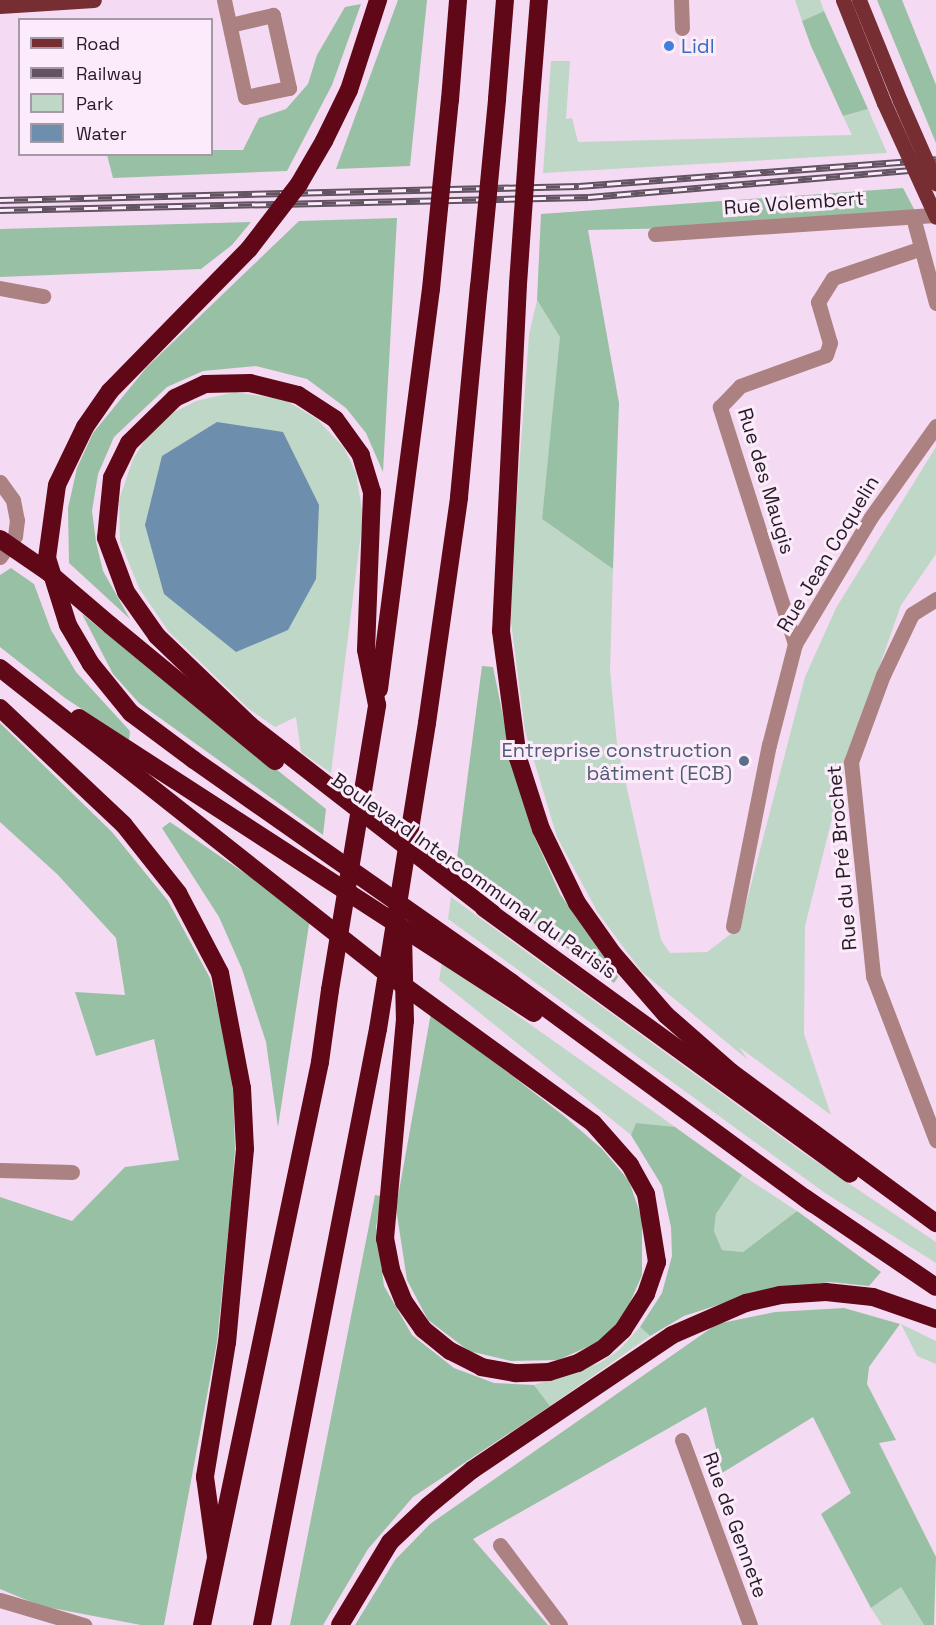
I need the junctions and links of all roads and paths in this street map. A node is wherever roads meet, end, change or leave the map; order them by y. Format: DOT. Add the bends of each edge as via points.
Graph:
graph roads {
  1 [pos="94,0"];
  2 [pos="224,0"];
  3 [pos="458,0"];
  4 [pos="504,0"];
  5 [pos="539,0"];
  6 [pos="681,0"];
  7 [pos="843,0"];
  8 [pos="859,0"];
  9 [pos="377,2"];
  10 [pos="0,6"];
  11 [pos="230,25"];
  12 [pos="682,28"];
  13 [pos="892,102"];
  14 [pos="936,183"];
  15 [pos="936,216"];
  16 [pos="913,218"];
  17 [pos="655,234"];
  18 [pos="919,249"];
  19 [pos="0,288"];
  20 [pos="43,296"];
  21 [pos="936,303"];
  22 [pos="936,426"];
  23 [pos="0,483"];
  24 [pos="0,539"];
  25 [pos="0,557"];
  26 [pos="936,599"];
  27 [pos="795,644"];
  28 [pos="0,661"];
  29 [pos="0,668"];
  30 [pos="377,705"];
  31 [pos="0,708"];
  32 [pos="402,893"];
  33 [pos="493,914"];
  34 [pos="733,926"];
  35 [pos="936,1140"];
  36 [pos="0,1170"];
  37 [pos="72,1172"];
  38 [pos="813,1204"];
  39 [pos="936,1223"];
  40 [pos="936,1230"];
  41 [pos="936,1287"];
  42 [pos="936,1319"];
  43 [pos="682,1440"];
  44 [pos="500,1545"];
  45 [pos="216,1556"];
  46 [pos="0,1600"];
  47 [pos="84,1625"];
  48 [pos="202,1625"];
  49 [pos="262,1625"];
  50 [pos="340,1625"];
  51 [pos="560,1625"];
  52 [pos="750,1625"];
  1 -- 10 [label="main road"];
  2 -- 11 [label="street"];
  3 -- 30 [label="highway, bridge" via="431,289"];
  4 -- 32 [label="highway, bridge" via="459,497"];
  5 -- 39 [label="highway, bridge" via="518,284 501,631 518,758 541,829 578,903 613,954 666,1015 731,1072"];
  6 -- 12 [label="street"];
  7 -- 13 [label="main road"];
  8 -- 13 [label="main road"];
  9 -- 38 [label="highway, bridge" via="349,90 299,184 249,249 110,391 85,428 57,485 47,558 68,625 91,664 131,713 513,983"];
  11 -- 11 [label="street" via="245,97 289,88 273,15"];
  13 -- 14 [label="main road, bridge"];
  13 -- 15 [label="main road, bridge"];
  15 -- 16 [label="street, Rue Volembert"];
  16 -- 17 [label="street, Rue Volembert"];
  16 -- 18 [label="street"];
  18 -- 21 [label="street"];
  18 -- 27 [label="street, Rue des Maugis" via="833,278 818,302 830,343 826,355 741,386 720,407"];
  19 -- 20 [label="street"];
  22 -- 27 [label="street, Rue Jean Coquelin" via="871,517"];
  23 -- 25 [label="street" via="13,500 17,520 15,536"];
  24 -- 33 [label="highway, Boulevard Intercommunal du Parisis, bridge" via="48,572 301,782"];
  26 -- 35 [label="street, Rue du Pré Brochet" via="912,614 883,675 851,762 873,976"];
  27 -- 34 [label="street, Rue Jean Coquelin" via="769,744"];
  28 -- 38 [label="highway" via="123,747 467,968"];
  29 -- 32 [label="highway, bridge" via="381,969 593,1124 630,1165 646,1194 657,1262 646,1294 623,1330 604,1348 578,1363 549,1372 515,1373 482,1367 450,1351 423,1329 404,1302 385,1239 405,1021"];
  30 -- 33 [label="highway" via="366,650 372,492 361,455 335,419 297,395 250,383 205,384 175,398 129,443 112,478 106,538 126,592 157,636 251,726"];
  30 -- 45 [label="highway, bridge" via="320,1062"];
  31 -- 45 [label="highway" via="124,825 178,893 220,973 242,1088 245,1149 227,1342 205,1477"];
  32 -- 49 [label="highway, bridge"];
  33 -- 40 [label="highway, Boulevard Intercommunal du Parisis" via="825,1157"];
  36 -- 37 [label="street"];
  38 -- 41 [label="highway"];
  42 -- 50 [label="highway" via="873,1297 826,1292 780,1295 746,1303 672,1335 472,1470 428,1506 390,1542"];
  43 -- 52 [label="street, Rue de Gennete"];
  44 -- 51 [label="street"];
  45 -- 48 [label="highway"];
  46 -- 47 [label="street"];
}
